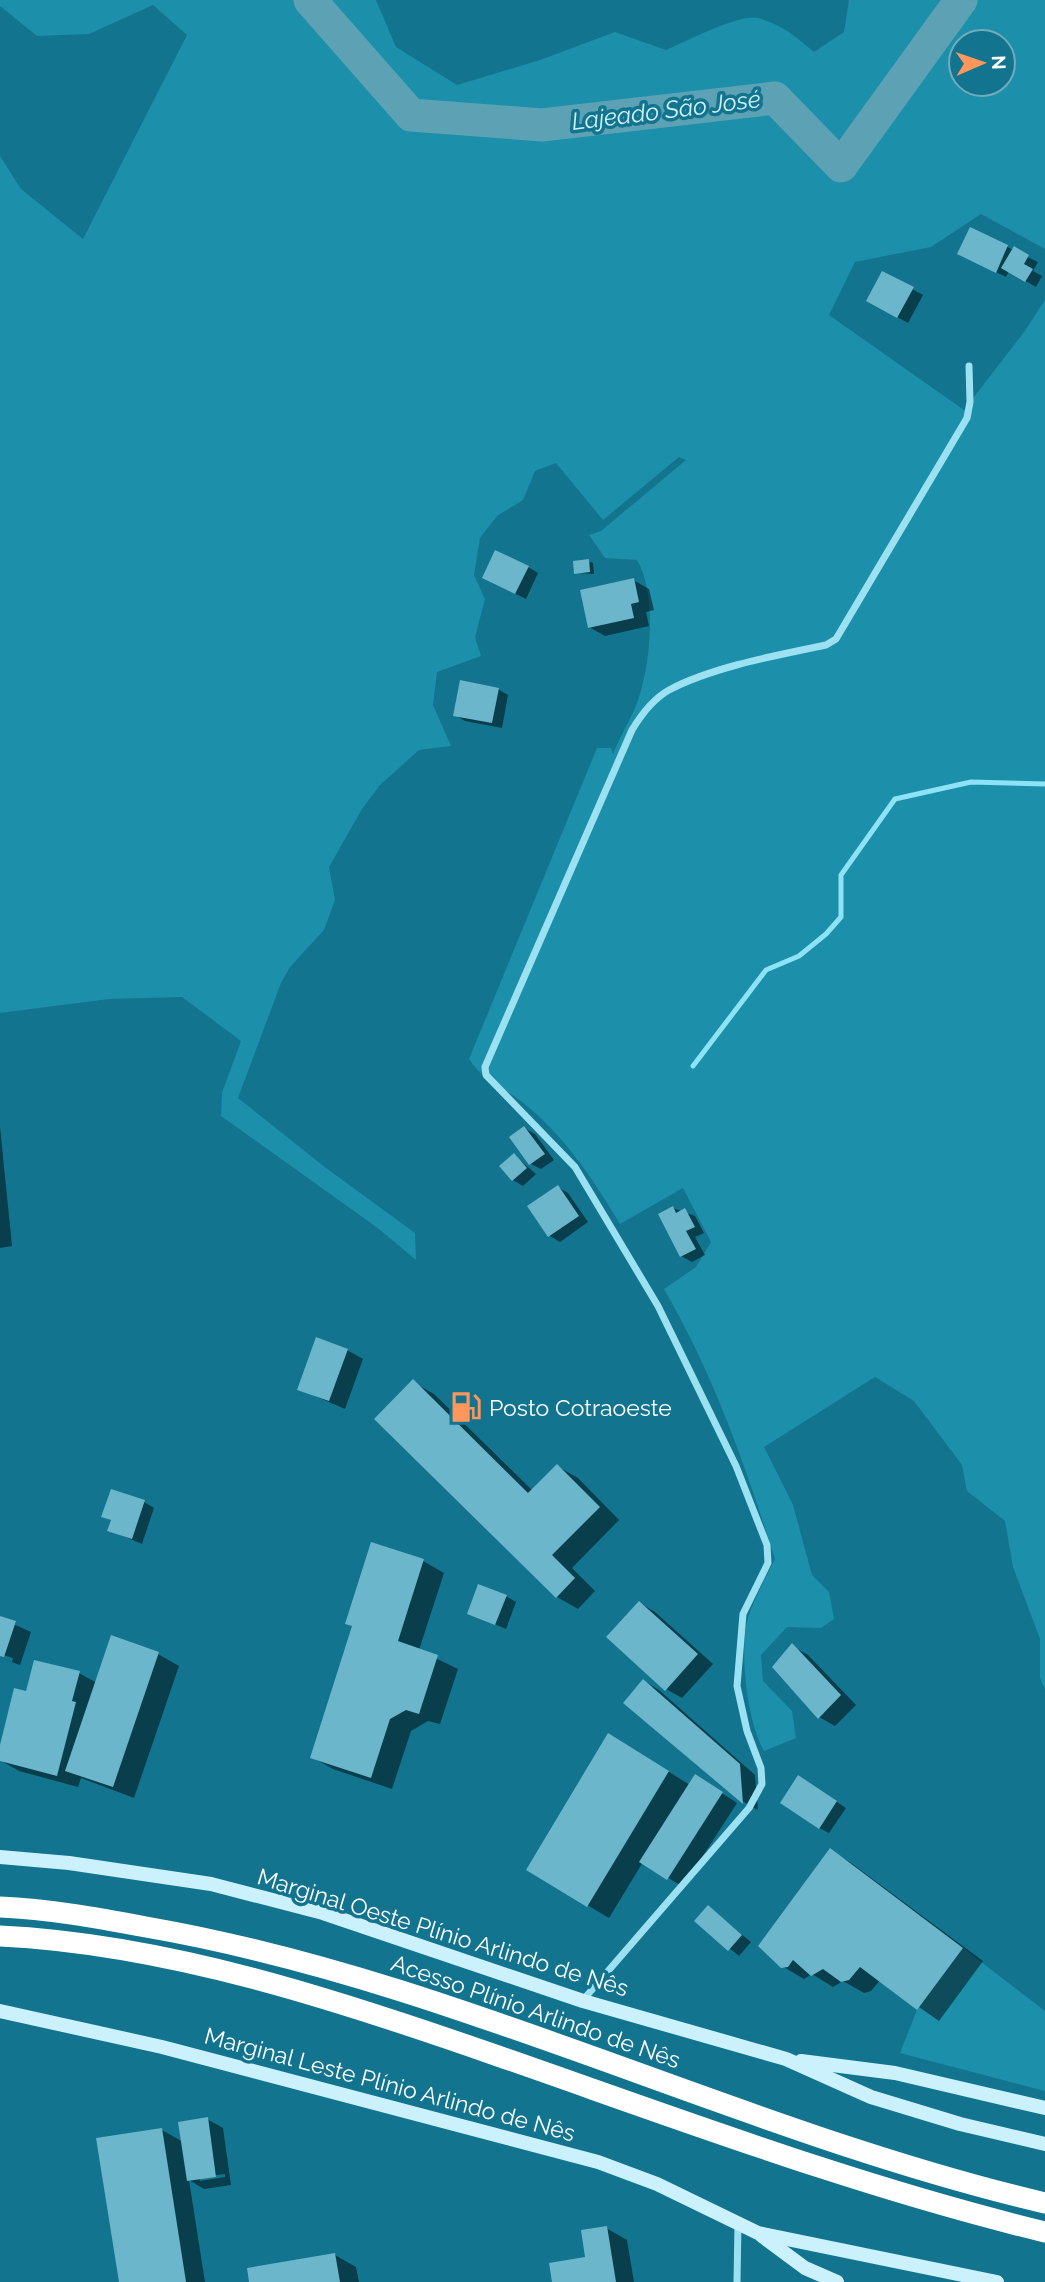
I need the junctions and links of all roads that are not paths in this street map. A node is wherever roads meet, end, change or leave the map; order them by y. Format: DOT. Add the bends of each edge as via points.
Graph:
graph roads {
  1 [pos="969,366"];
  2 [pos="0,1857"];
  3 [pos="0,1907"];
  4 [pos="0,1936"];
  5 [pos="583,2001"];
  6 [pos="0,2011"];
  7 [pos="786,2059"];
  8 [pos="1045,2108"];
  9 [pos="1045,2144"];
  10 [pos="1045,2203"];
  11 [pos="738,2224"];
  12 [pos="1045,2232"];
  13 [pos="758,2233"];
  14 [pos="737,2282"];
  15 [pos="837,2282"];
  16 [pos="997,2282"];
  1 -- 5 [label="street" via="967,418 836,639 751,661 667,691 645,711 632,730 485,1067 486,1074 575,1167 658,1306 736,1466 767,1545 768,1563 743,1615 737,1686 762,1784 749,1808"];
  2 -- 5 [label="main road, Marginal Oeste Plínio Arlindo de Nês" via="211,1884 323,1913"];
  3 -- 10 [label="highway, Acesso Plínio Arlindo de Nês" via="177,1932 297,1959 470,2013 903,2165"];
  4 -- 12 [label="highway" via="98,1947 191,1965 355,2007 900,2194"];
  5 -- 7 [label="main road, Marginal Oeste Plínio Arlindo de Nês"];
  6 -- 11 [label="main road, Marginal Leste Plínio Arlindo de Nês" via="162,2047 598,2162 657,2184"];
  7 -- 8 [label="main road, Marginal Oeste Plínio Arlindo de Nês" via="895,2073"];
  7 -- 9 [label="main road, Marginal Oeste Plínio Arlindo de Nês" via="871,2097"];
  11 -- 13 [label="main road, Marginal Leste Plínio Arlindo de Nês"];
  11 -- 14 [label="street"];
  13 -- 15 [label="main road, Marginal Leste Plínio Arlindo de Nês" via="804,2268"];
  13 -- 16 [label="main road, Marginal Leste Plínio Arlindo de Nês"];
}
